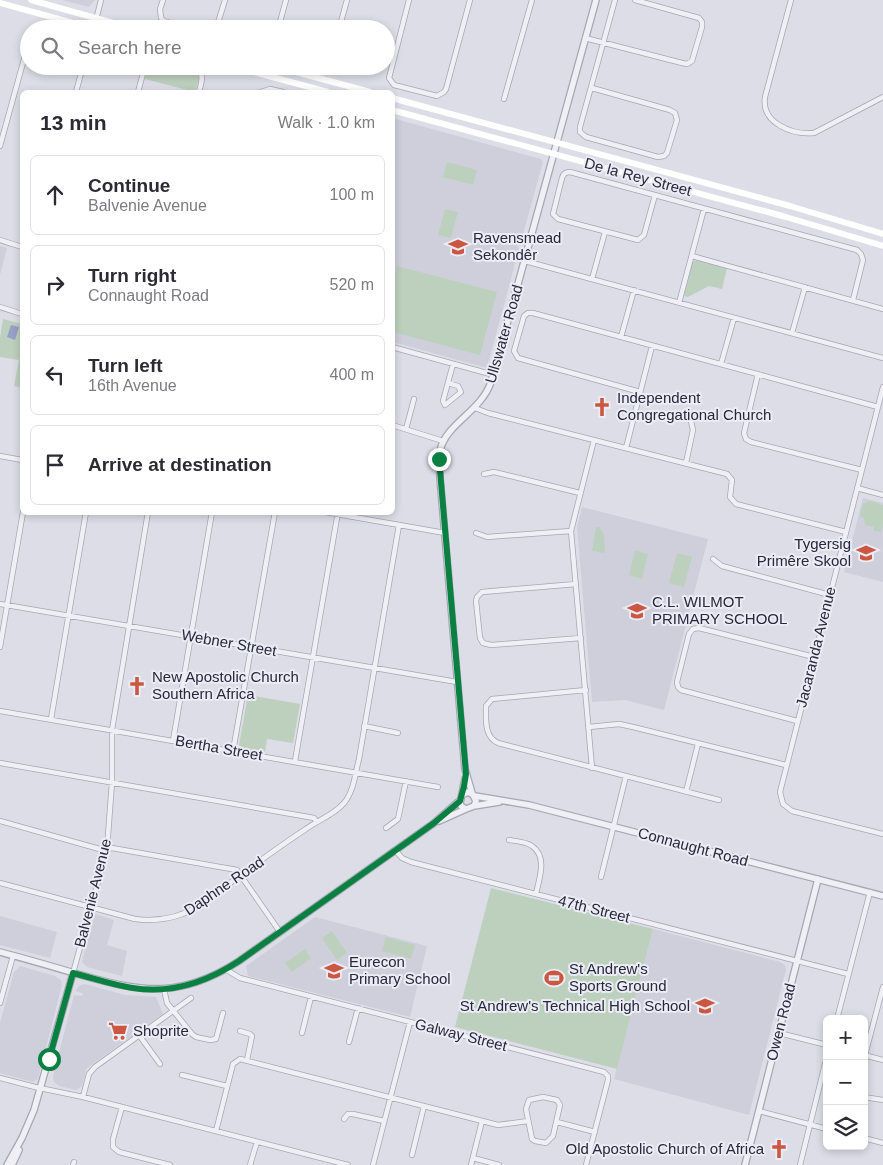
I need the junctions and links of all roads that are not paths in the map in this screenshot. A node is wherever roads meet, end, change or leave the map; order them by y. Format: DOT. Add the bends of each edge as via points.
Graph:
graph roads {
  1 [pos="31,0"];
  2 [pos="102,0"];
  3 [pos="163,0"];
  4 [pos="225,0"];
  5 [pos="286,0"];
  6 [pos="347,0"];
  7 [pos="408,0"];
  8 [pos="470,0"];
  9 [pos="532,0"];
  10 [pos="596,0"];
  11 [pos="615,0"];
  12 [pos="635,0"];
  13 [pos="791,0"];
  14 [pos="0,3"];
  15 [pos="96,18"];
  16 [pos="61,20"];
  17 [pos="103,20"];
  18 [pos="163,20"];
  19 [pos="219,20"];
  20 [pos="280,20"];
  21 [pos="341,20"];
  22 [pos="585,38"];
  23 [pos="604,42"];
  24 [pos="395,53"];
  25 [pos="20,74"];
  26 [pos="81,75"];
  27 [pos="143,75"];
  28 [pos="202,75"];
  29 [pos="265,75"];
  30 [pos="307,75"];
  31 [pos="390,75"];
  32 [pos="592,88"];
  33 [pos="77,90"];
  34 [pos="139,90"];
  35 [pos="200,90"];
  36 [pos="321,90"];
  37 [pos="363,90"];
  38 [pos="883,97"];
  39 [pos="395,99"];
  40 [pos="504,99"];
  41 [pos="395,111"];
  42 [pos="557,143"];
  43 [pos="0,146"];
  44 [pos="554,154"];
  45 [pos="655,195"];
  46 [pos="704,209"];
  47 [pos="605,232"];
  48 [pos="883,234"];
  49 [pos="0,240"];
  50 [pos="20,245"];
  51 [pos="883,246"];
  52 [pos="692,256"];
  53 [pos="525,261"];
  54 [pos="592,279"];
  55 [pos="805,287"];
  56 [pos="634,290"];
  57 [pos="853,300"];
  58 [pos="679,303"];
  59 [pos="0,307"];
  60 [pos="883,309"];
  61 [pos="20,313"];
  62 [pos="734,318"];
  63 [pos="792,334"];
  64 [pos="621,337"];
  65 [pos="652,346"];
  66 [pos="395,348"];
  67 [pos="883,358"];
  68 [pos="453,364"];
  69 [pos="721,364"];
  70 [pos="758,374"];
  71 [pos="494,375"];
  72 [pos="448,383"];
  73 [pos="883,387"];
  74 [pos="640,392"];
  75 [pos="414,399"];
  76 [pos="878,407"];
  77 [pos="475,408"];
  78 [pos="690,417"];
  79 [pos="395,426"];
  80 [pos="406,429"];
  81 [pos="594,440"];
  82 [pos="443,441"];
  83 [pos="626,448"];
  84 [pos="0,456"];
  85 [pos="20,460"];
  86 [pos="686,463"];
  87 [pos="862,470"];
  88 [pos="484,474"];
  89 [pos="857,488"];
  90 [pos="580,493"];
  91 [pos="883,495"];
  92 [pos="22,515"];
  93 [pos="85,515"];
  94 [pos="148,515"];
  95 [pos="211,515"];
  96 [pos="274,515"];
  97 [pos="337,515"];
  98 [pos="343,515"];
  99 [pos="399,525"];
  100 [pos="571,531"];
  101 [pos="846,532"];
  102 [pos="445,533"];
  103 [pos="476,533"];
  104 [pos="713,559"];
  105 [pos="576,584"];
  106 [pos="830,595"];
  107 [pos="0,604"];
  108 [pos="7,605"];
  109 [pos="68,616"];
  110 [pos="130,626"];
  111 [pos="191,637"];
  112 [pos="581,638"];
  113 [pos="0,647"];
  114 [pos="252,647"];
  115 [pos="814,657"];
  116 [pos="312,658"];
  117 [pos="374,668"];
  118 [pos="458,682"];
  119 [pos="586,690"];
  120 [pos="0,711"];
  121 [pos="51,719"];
  122 [pos="797,721"];
  123 [pos="364,726"];
  124 [pos="589,727"];
  125 [pos="112,730"];
  126 [pos="398,732"];
  127 [pos="173,740"];
  128 [pos="698,744"];
  129 [pos="233,751"];
  130 [pos="295,762"];
  131 [pos="0,763"];
  132 [pos="786,766"];
  133 [pos="592,768"];
  134 [pos="356,772"];
  135 [pos="466,774"];
  136 [pos="626,776"];
  137 [pos="406,781"];
  138 [pos="112,782"];
  139 [pos="438,787"];
  140 [pos="686,792"];
  141 [pos="473,795"];
  142 [pos="461,798"];
  143 [pos="719,800"];
  144 [pos="504,801"];
  145 [pos="474,806"];
  146 [pos="466,809"];
  147 [pos="0,821"];
  148 [pos="317,822"];
  149 [pos="434,823"];
  150 [pos="614,826"];
  151 [pos="386,828"];
  152 [pos="883,834"];
  153 [pos="510,840"];
  154 [pos="107,849"];
  155 [pos="395,850"];
  156 [pos="241,876"];
  157 [pos="601,876"];
  158 [pos="818,879"];
  159 [pos="0,883"];
  160 [pos="870,892"];
  161 [pos="536,894"];
  162 [pos="883,896"];
  163 [pos="91,908"];
  164 [pos="280,932"];
  165 [pos="0,952"];
  166 [pos="13,956"];
  167 [pos="797,961"];
  168 [pos="226,970"];
  169 [pos="73,973"];
  170 [pos="848,974"];
  171 [pos="883,988"];
  172 [pos="164,989"];
  173 [pos="312,996"];
  174 [pos="191,998"];
  175 [pos="0,1003"];
  176 [pos="358,1008"];
  177 [pos="174,1010"];
  178 [pos="224,1012"];
  179 [pos="838,1015"];
  180 [pos="410,1022"];
  181 [pos="240,1031"];
  182 [pos="302,1033"];
  183 [pos="778,1033"];
  184 [pos="139,1035"];
  185 [pos="349,1042"];
  186 [pos="823,1044"];
  187 [pos="868,1044"];
  188 [pos="868,1056"];
  189 [pos="246,1060"];
  190 [pos="826,1060"];
  191 [pos="883,1060"];
  192 [pos="160,1064"];
  193 [pos="182,1075"];
  194 [pos="0,1078"];
  195 [pos="227,1086"];
  196 [pos="41,1088"];
  197 [pos="83,1097"];
  198 [pos="391,1098"];
  199 [pos="868,1098"];
  200 [pos="883,1100"];
  201 [pos="424,1106"];
  202 [pos="122,1108"];
  203 [pos="759,1111"];
  204 [pos="344,1119"];
  205 [pos="384,1121"];
  206 [pos="482,1121"];
  207 [pos="528,1121"];
  208 [pos="558,1122"];
  209 [pos="810,1124"];
  210 [pos="823,1128"];
  211 [pos="216,1131"];
  212 [pos="595,1132"];
  213 [pos="22,1138"];
  214 [pos="868,1139"];
  215 [pos="257,1142"];
  216 [pos="883,1143"];
  217 [pos="412,1155"];
  218 [pos="473,1158"];
  219 [pos="158,1164"];
  220 [pos="7,1165"];
  221 [pos="12,1165"];
  222 [pos="170,1165"];
  223 [pos="250,1165"];
  224 [pos="348,1165"];
  225 [pos="373,1165"];
  226 [pos="471,1165"];
  227 [pos="499,1165"];
  228 [pos="586,1165"];
  229 [pos="745,1165"];
  230 [pos="800,1165"];
  1 -- 15 [label="main road"];
  2 -- 15 [label="street"];
  3 -- 18 [label="street" via="160,14"];
  4 -- 19 [label="street"];
  5 -- 20 [label="street"];
  6 -- 21 [label="street"];
  7 -- 24 [label="street"];
  8 -- 31 [label="street" via="444,92 437,96 394,85"];
  9 -- 40 [label="street"];
  10 -- 22 [label="street, Ullswater Road"];
  11 -- 23 [label="street"];
  12 -- 23 [label="street" via="700,18 702,27 692,61 682,63"];
  13 -- 38 [label="street" via="764,101 771,120 784,128 814,134"];
  14 -- 16 [label="main road"];
  15 -- 17 [label="main road"];
  22 -- 23 [label="street"];
  22 -- 42 [label="street, Ullswater Road"];
  23 -- 32 [label="street"];
  25 -- 43 [label="street"];
  26 -- 33 [label="street"];
  27 -- 34 [label="street"];
  28 -- 35 [label="street"];
  29 -- 36 [label="main road"];
  30 -- 37 [label="main road"];
  32 -- 32 [label="street" via="580,132 586,137 658,157 667,153 675,113"];
  39 -- 42 [label="main road, De la Rey Street"];
  41 -- 44 [label="main road, De la Rey Street"];
  42 -- 44 [label="street, Ullswater Road"];
  42 -- 48 [label="main road, De la Rey Street"];
  44 -- 51 [label="main road, De la Rey Street"];
  44 -- 53 [label="street, Ullswater Road"];
  45 -- 46 [label="street"];
  45 -- 47 [label="street" via="641,239"];
  45 -- 47 [label="street" via="565,173 552,212 554,216"];
  46 -- 52 [label="street"];
  46 -- 57 [label="street" via="859,251 863,260"];
  47 -- 54 [label="street"];
  49 -- 50 [label="street"];
  52 -- 55 [label="street"];
  52 -- 58 [label="street"];
  53 -- 54 [label="street"];
  53 -- 71 [label="street, Ullswater Road"];
  54 -- 56 [label="street"];
  55 -- 57 [label="street"];
  55 -- 63 [label="street"];
  56 -- 58 [label="street"];
  56 -- 64 [label="street"];
  57 -- 60 [label="street"];
  58 -- 62 [label="street"];
  59 -- 61 [label="street"];
  62 -- 63 [label="street"];
  62 -- 69 [label="street"];
  63 -- 67 [label="street"];
  64 -- 65 [label="street"];
  64 -- 74 [label="street" via="528,313 523,318 514,351 520,359"];
  65 -- 69 [label="street"];
  65 -- 74 [label="street"];
  66 -- 68 [label="street"];
  68 -- 71 [label="street"];
  68 -- 72 [label="street"];
  69 -- 70 [label="street"];
  70 -- 76 [label="street"];
  70 -- 87 [label="street" via="744,433 746,439"];
  71 -- 77 [label="street, Ullswater Road"];
  72 -- 72 [label="street" via="443,402 445,405 461,390"];
  73 -- 76 [label="street, Jacaranda Avenue"];
  74 -- 83 [label="street"];
  75 -- 80 [label="street"];
  76 -- 87 [label="street, Jacaranda Avenue"];
  77 -- 81 [label="street"];
  77 -- 82 [label="street, Ullswater Road"];
  78 -- 86 [label="street" via="694,430"];
  79 -- 80 [label="street"];
  80 -- 82 [label="street"];
  81 -- 83 [label="street"];
  81 -- 90 [label="street"];
  82 -- 102 [label="street" via="439,459"];
  83 -- 86 [label="street"];
  84 -- 85 [label="street"];
  86 -- 101 [label="street" via="728,475 732,482 731,499 738,505"];
  87 -- 89 [label="street, Jacaranda Avenue"];
  88 -- 90 [label="street" via="494,472"];
  89 -- 91 [label="street"];
  89 -- 101 [label="street, Jacaranda Avenue"];
  90 -- 100 [label="street"];
  92 -- 108 [label="street"];
  93 -- 109 [label="street"];
  94 -- 110 [label="street, Balvenie Avenue"];
  95 -- 111 [label="street"];
  96 -- 114 [label="street"];
  97 -- 116 [label="street"];
  98 -- 99 [label="street"];
  99 -- 102 [label="street"];
  99 -- 117 [label="street, Daphne Road"];
  100 -- 103 [label="street" via="487,537"];
  100 -- 105 [label="street"];
  101 -- 106 [label="street, Jacaranda Avenue"];
  102 -- 118 [label="street"];
  104 -- 106 [label="street" via="722,566"];
  105 -- 112 [label="street"];
  105 -- 112 [label="street" via="482,592 476,600 481,641 486,644"];
  106 -- 115 [label="street, Jacaranda Avenue"];
  107 -- 108 [label="street, Webner Street"];
  108 -- 109 [label="street, Webner Street"];
  108 -- 113 [label="street"];
  109 -- 110 [label="street, Webner Street"];
  109 -- 121 [label="street"];
  110 -- 111 [label="street, Webner Street"];
  110 -- 125 [label="street, Balvenie Avenue"];
  111 -- 114 [label="street, Webner Street"];
  111 -- 127 [label="street"];
  112 -- 119 [label="street"];
  114 -- 116 [label="street, Webner Street"];
  114 -- 129 [label="street"];
  115 -- 122 [label="street, Jacaranda Avenue"];
  115 -- 122 [label="street" via="699,628 689,634 677,682 681,690"];
  116 -- 117 [label="street, Webner Street"];
  116 -- 130 [label="street"];
  117 -- 118 [label="street, Webner Street"];
  117 -- 123 [label="street, Daphne Road"];
  118 -- 135 [label="street"];
  119 -- 124 [label="street"];
  119 -- 133 [label="street" via="495,698 486,706 487,727 490,739 498,743"];
  120 -- 121 [label="street, Bertha Street"];
  121 -- 125 [label="street, Bertha Street"];
  122 -- 132 [label="street, Jacaranda Avenue"];
  123 -- 126 [label="street"];
  123 -- 134 [label="street, Daphne Road"];
  124 -- 128 [label="street" via="619,724"];
  124 -- 133 [label="street"];
  125 -- 127 [label="street, Bertha Street"];
  125 -- 138 [label="street, Balvenie Avenue"];
  127 -- 129 [label="street, Bertha Street"];
  128 -- 132 [label="street"];
  128 -- 140 [label="street"];
  129 -- 130 [label="street, Bertha Street"];
  130 -- 134 [label="street, Bertha Street"];
  131 -- 138 [label="street"];
  132 -- 152 [label="street, Jacaranda Avenue" via="780,792 787,808"];
  133 -- 136 [label="street"];
  134 -- 137 [label="street, Bertha Street"];
  134 -- 148 [label="street, Daphne Road" via="349,796 343,804"];
  135 -- 141 [label="street"];
  135 -- 142 [label="street"];
  136 -- 140 [label="street"];
  136 -- 150 [label="street"];
  137 -- 139 [label="street, Bertha Street"];
  137 -- 151 [label="street" via="398,819"];
  138 -- 148 [label="street" via="314,818"];
  138 -- 154 [label="street, Balvenie Avenue"];
  140 -- 143 [label="street"];
  141 -- 142 [label="street" via="468,792"];
  141 -- 144 [label="street, Connaught Road"];
  141 -- 145 [label="street"];
  142 -- 146 [label="street" via="461,806"];
  142 -- 149 [label="street"];
  144 -- 145 [label="street, Connaught Road"];
  144 -- 150 [label="street, Connaught Road"];
  145 -- 146 [label="street"];
  146 -- 149 [label="street"];
  147 -- 154 [label="street"];
  148 -- 156 [label="street, Daphne Road"];
  149 -- 155 [label="street"];
  150 -- 157 [label="street"];
  150 -- 158 [label="street, Connaught Road"];
  153 -- 161 [label="street" via="529,844 538,852 542,868"];
  154 -- 156 [label="street" via="237,870"];
  154 -- 163 [label="street, Balvenie Avenue"];
  155 -- 161 [label="street, 47th Street" via="411,862"];
  155 -- 164 [label="street"];
  156 -- 163 [label="street, Daphne Road" via="199,906 167,919 143,920"];
  156 -- 164 [label="street"];
  158 -- 160 [label="street, Connaught Road"];
  158 -- 167 [label="street, Owen Road"];
  159 -- 163 [label="street, Daphne Road"];
  160 -- 162 [label="street, Connaught Road"];
  160 -- 170 [label="street"];
  161 -- 167 [label="street, 47th Street"];
  163 -- 169 [label="street, Balvenie Avenue"];
  164 -- 168 [label="street"];
  165 -- 166 [label="street"];
  166 -- 169 [label="street"];
  166 -- 175 [label="street"];
  167 -- 170 [label="street, 47th Street"];
  167 -- 183 [label="street, Owen Road"];
  168 -- 172 [label="street" via="196,982"];
  168 -- 173 [label="street, Galway Street" via="240,978"];
  169 -- 172 [label="street" via="134,988"];
  169 -- 196 [label="street, Balvenie Avenue"];
  170 -- 179 [label="street"];
  171 -- 187 [label="street"];
  172 -- 177 [label="street" via="167,1002"];
  173 -- 176 [label="street, Galway Street"];
  173 -- 182 [label="street"];
  174 -- 177 [label="street"];
  176 -- 180 [label="street, Galway Street"];
  176 -- 185 [label="street"];
  177 -- 178 [label="street" via="194,1035 212,1041 217,1038"];
  177 -- 184 [label="street"];
  180 -- 198 [label="street"];
  180 -- 212 [label="street, Galway Street" via="604,1072 608,1080"];
  181 -- 189 [label="street" via="252,1036"];
  183 -- 186 [label="street"];
  183 -- 203 [label="street, Owen Road"];
  184 -- 192 [label="street"];
  184 -- 197 [label="street" via="92,1070"];
  188 -- 191 [label="street"];
  189 -- 195 [label="street" via="234,1062"];
  189 -- 198 [label="street"];
  190 -- 209 [label="street"];
  193 -- 195 [label="street"];
  194 -- 196 [label="street"];
  195 -- 211 [label="street"];
  196 -- 197 [label="street"];
  196 -- 213 [label="street, Balvenie Avenue"];
  197 -- 202 [label="street"];
  198 -- 201 [label="street"];
  198 -- 205 [label="street"];
  199 -- 200 [label="street"];
  201 -- 206 [label="street"];
  201 -- 217 [label="street"];
  202 -- 211 [label="street"];
  202 -- 219 [label="street" via="113,1147 119,1152"];
  203 -- 209 [label="street"];
  203 -- 229 [label="street, Owen Road"];
  204 -- 205 [label="street" via="353,1114"];
  205 -- 225 [label="street"];
  206 -- 207 [label="street" via="501,1125"];
  206 -- 218 [label="street"];
  207 -- 208 [label="street" via="532,1139 544,1143 551,1140"];
  207 -- 208 [label="street" via="527,1102 543,1097 559,1102"];
  208 -- 212 [label="street"];
  209 -- 210 [label="street"];
  209 -- 230 [label="street"];
  211 -- 215 [label="street"];
  212 -- 228 [label="street, Galway Street"];
  213 -- 220 [label="street, Balvenie Avenue"];
  213 -- 221 [label="street, Balvenie Avenue"];
  214 -- 216 [label="street"];
  215 -- 223 [label="street"];
  215 -- 224 [label="street"];
  218 -- 226 [label="street"];
  218 -- 227 [label="street"];
  219 -- 222 [label="street"];
}
